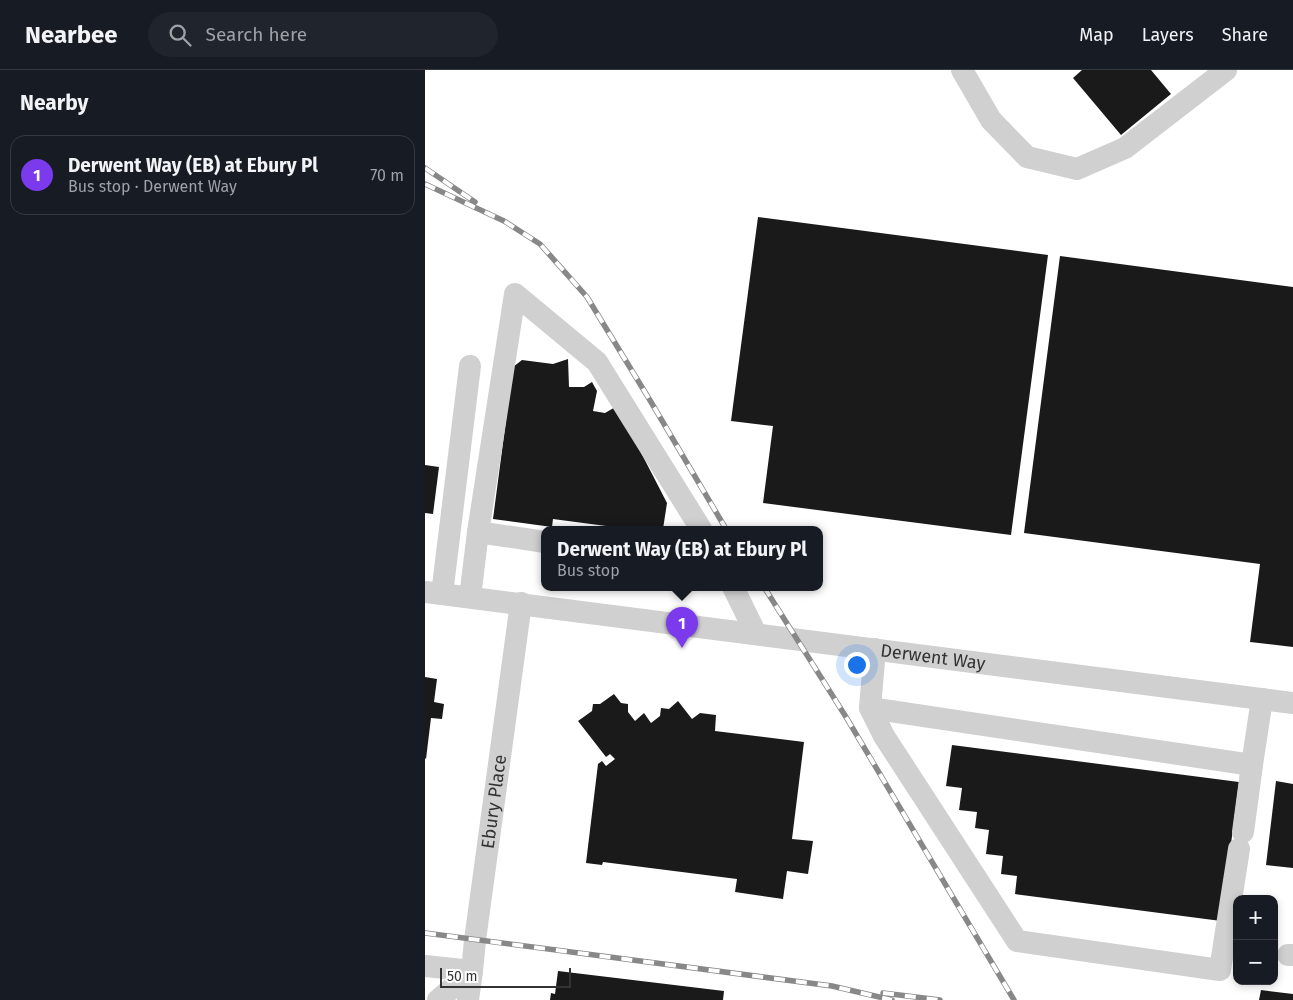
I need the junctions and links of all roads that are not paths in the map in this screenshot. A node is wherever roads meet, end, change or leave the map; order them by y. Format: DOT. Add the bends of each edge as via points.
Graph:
graph roads {
  1 [pos="963,70"];
  2 [pos="1226,70"];
  3 [pos="471,366"];
  4 [pos="699,526"];
  5 [pos="478,532"];
  6 [pos="541,541"];
  7 [pos="735,591"];
  8 [pos="433,593"];
  9 [pos="470,597"];
  10 [pos="521,603"];
  11 [pos="756,634"];
  12 [pos="875,649"];
  13 [pos="1262,699"];
  14 [pos="1293,703"];
  15 [pos="870,708"];
  16 [pos="1252,765"];
  17 [pos="425,966"];
  18 [pos="472,971"];
  19 [pos="438,1000"];
  20 [pos="468,1000"];
  1 -- 2 [label="street" via="991,120 1027,157 1077,169 1125,148"];
  3 -- 8 [label="street"];
  4 -- 5 [label="street" via="597,362 515,294"];
  5 -- 6 [label="street"];
  5 -- 9 [label="street"];
  7 -- 11 [label="street"];
  8 -- 9 [label="street, Derwent Way"];
  9 -- 10 [label="street, Derwent Way"];
  10 -- 11 [label="street, Derwent Way"];
  10 -- 18 [label="street, Ebury Place"];
  11 -- 12 [label="street, Derwent Way"];
  12 -- 13 [label="street, Derwent Way"];
  12 -- 15 [label="street"];
  13 -- 14 [label="street, Derwent Way"];
  13 -- 16 [label="street"];
  15 -- 16 [label="street"];
  15 -- 16 [label="street" via="884,736 1017,941 1220,970"];
  17 -- 18 [label="street"];
  18 -- 19 [label="street"];
  18 -- 20 [label="street, Ebury Place"];
}
